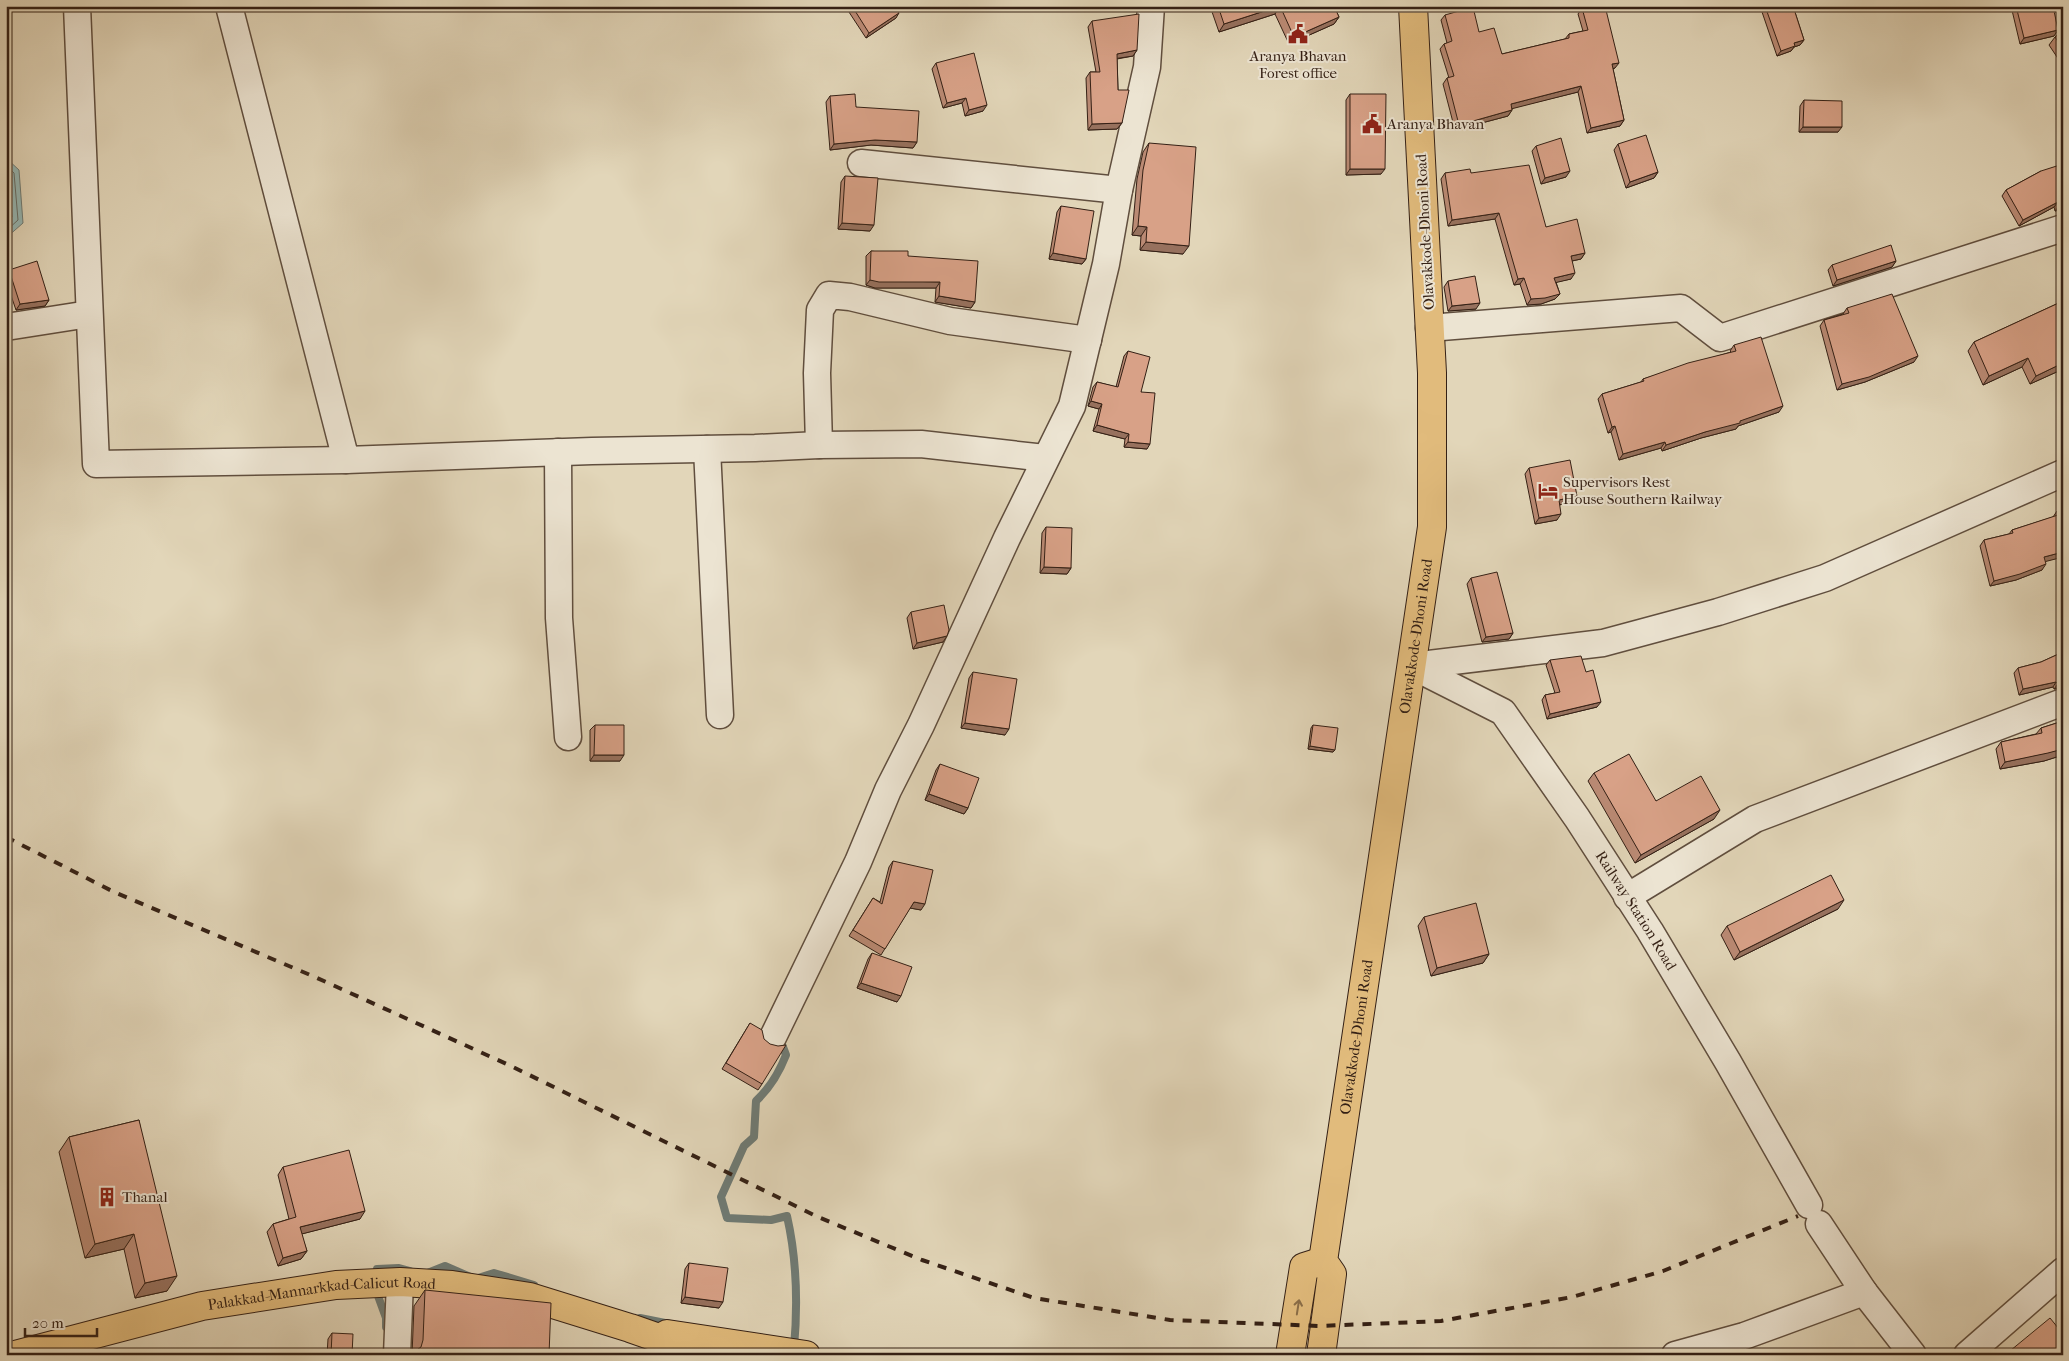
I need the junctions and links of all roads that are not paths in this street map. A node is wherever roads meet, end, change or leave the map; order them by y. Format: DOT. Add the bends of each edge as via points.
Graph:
graph roads {
  1 [pos="77,6"];
  2 [pos="229,6"];
  3 [pos="1151,6"];
  4 [pos="1418,10"];
  5 [pos="861,163"];
  6 [pos="1118,190"];
  7 [pos="2063,228"];
  8 [pos="89,314"];
  9 [pos="6,327"];
  10 [pos="1429,328"];
  11 [pos="1088,340"];
  12 [pos="820,445"];
  13 [pos="706,449"];
  14 [pos="558,452"];
  15 [pos="1045,458"];
  16 [pos="346,460"];
  17 [pos="2063,473"];
  18 [pos="1412,666"];
  19 [pos="2063,702"];
  20 [pos="720,715"];
  21 [pos="568,737"];
  22 [pos="1627,897"];
  23 [pos="773,1036"];
  24 [pos="1323,1261"];
  25 [pos="2063,1272"];
  26 [pos="400,1282"];
  27 [pos="1864,1292"];
  28 [pos="630,1328"];
  29 [pos="15,1355"];
  30 [pos="397,1355"];
  31 [pos="671,1355"];
  32 [pos="707,1355"];
  33 [pos="806,1355"];
  34 [pos="1290,1355"];
  35 [pos="1321,1355"];
  36 [pos="1675,1355"];
  37 [pos="1913,1355"];
  38 [pos="1967,1355"];
  1 -- 8 [label="street"];
  2 -- 16 [label="street"];
  3 -- 6 [label="street" via="1148,66"];
  4 -- 10 [label="main road, Olavakkode-Dhoni Road"];
  5 -- 6 [label="street"];
  6 -- 11 [label="street" via="1106,264"];
  7 -- 10 [label="street" via="1720,338 1680,308"];
  8 -- 9 [label="street"];
  8 -- 16 [label="street" via="96,464"];
  10 -- 18 [label="main road, Olavakkode-Dhoni Road" via="1432,527"];
  11 -- 12 [label="street" via="950,321 850,296 829,295 820,310 817,373"];
  11 -- 15 [label="street" via="1072,406"];
  12 -- 13 [label="street"];
  12 -- 15 [label="street" via="921,444"];
  13 -- 14 [label="street"];
  13 -- 20 [label="street"];
  14 -- 16 [label="street"];
  14 -- 21 [label="street" via="559,618"];
  15 -- 23 [label="street" via="888,790 858,862"];
  17 -- 18 [label="street" via="1825,578 1718,612 1603,643"];
  18 -- 22 [label="street, Railway Station Road" via="1504,712"];
  18 -- 24 [label="main road, Olavakkode-Dhoni Road"];
  19 -- 22 [label="street" via="1755,819"];
  22 -- 27 [label="street, Railway Station Road" via="1728,1062 1814,1215"];
  34 -- 24 [label="main road, one-way" via="1304,1267"];
  24 -- 35 [label="main road, Olavakkode-Dhoni Road" via="1332,1274"];
  25 -- 38 [label="street"];
  26 -- 28 [label="main road, Palakkad-Mannarkkad-Calicut Road" via="452,1285 530,1297"];
  26 -- 29 [label="main road, Palakkad-Mannarkkad-Calicut Road" via="336,1285 202,1306"];
  26 -- 30 [label="street"];
  27 -- 36 [label="street" via="1744,1336"];
  27 -- 37 [label="street, Railway Station Road"];
  28 -- 31 [label="main road, Palakkad-Mannarkkad-Calicut Road"];
  28 -- 32 [label="main road, Palakkad-Mannarkkad-Calicut Road"];
  28 -- 33 [label="main road"];
}
